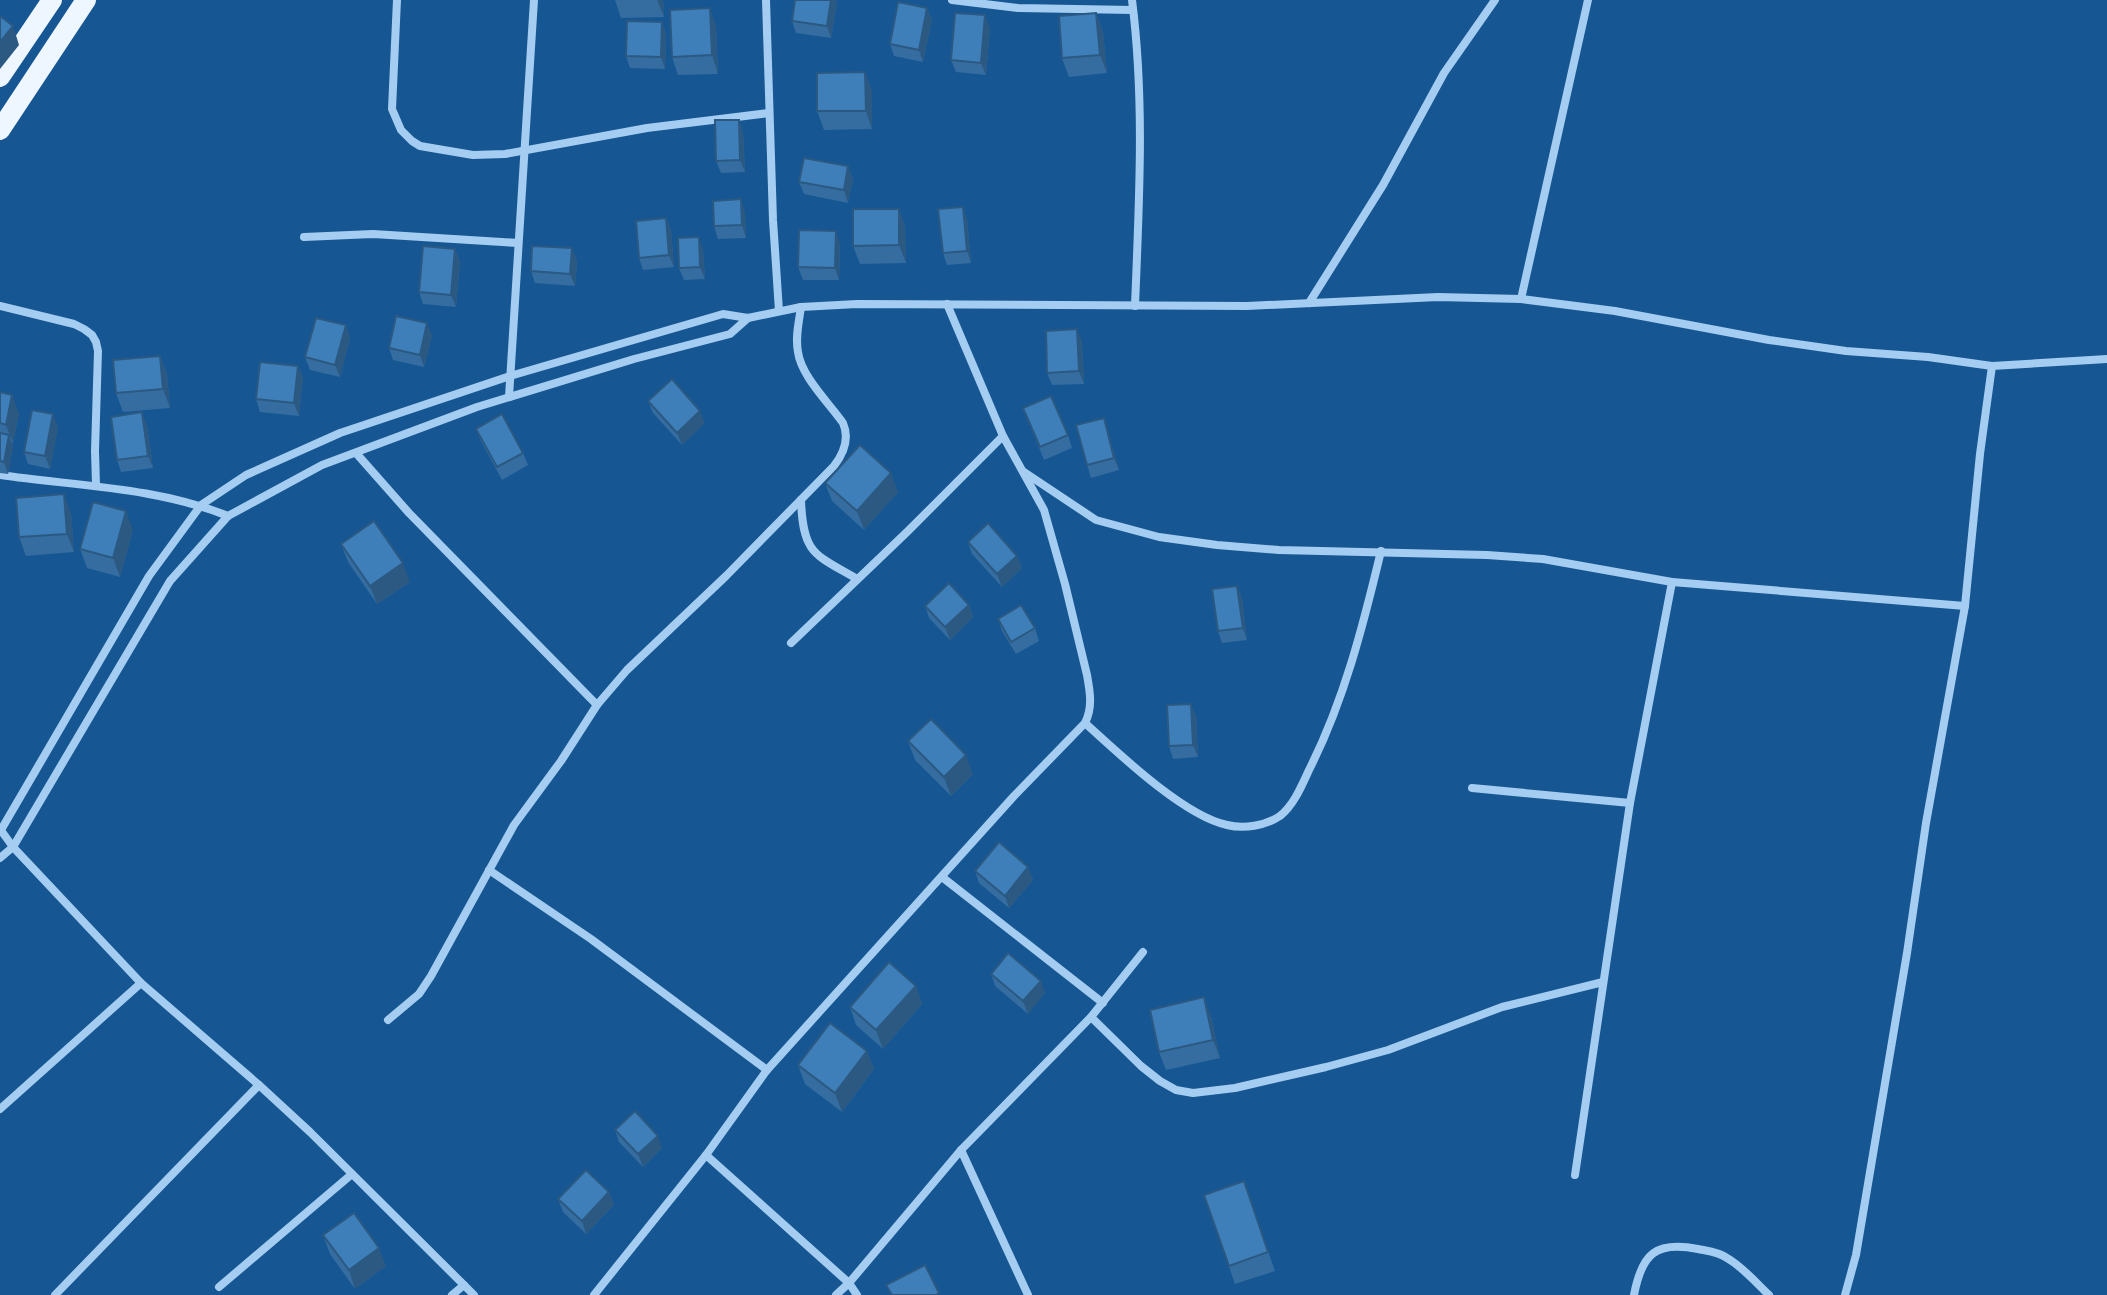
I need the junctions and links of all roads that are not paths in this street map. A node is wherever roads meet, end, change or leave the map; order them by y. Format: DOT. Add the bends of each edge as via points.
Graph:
graph roads {
  1 [pos="52,0"];
  2 [pos="86,0"];
  3 [pos="397,0"];
  4 [pos="534,0"];
  5 [pos="766,0"];
  6 [pos="952,0"];
  7 [pos="1132,0"];
  8 [pos="1495,0"];
  9 [pos="1588,0"];
  10 [pos="1133,10"];
  11 [pos="0,77"];
  12 [pos="769,113"];
  13 [pos="0,130"];
  14 [pos="526,150"];
  15 [pos="304,237"];
  16 [pos="518,243"];
  17 [pos="1521,299"];
  18 [pos="1309,303"];
  19 [pos="947,304"];
  20 [pos="0,306"];
  21 [pos="1135,306"];
  22 [pos="801,307"];
  23 [pos="779,311"];
  24 [pos="748,318"];
  25 [pos="2107,359"];
  26 [pos="1992,366"];
  27 [pos="510,376"];
  28 [pos="509,397"];
  29 [pos="1003,436"];
  30 [pos="356,453"];
  31 [pos="1023,472"];
  32 [pos="0,475"];
  33 [pos="96,485"];
  34 [pos="801,500"];
  35 [pos="201,505"];
  36 [pos="228,516"];
  37 [pos="1381,551"];
  38 [pos="857,579"];
  39 [pos="1672,582"];
  40 [pos="1965,606"];
  41 [pos="791,643"];
  42 [pos="81,694"];
  43 [pos="97,704"];
  44 [pos="597,705"];
  45 [pos="1085,723"];
  46 [pos="1472,788"];
  47 [pos="1630,803"];
  48 [pos="0,830"];
  49 [pos="13,847"];
  50 [pos="0,858"];
  51 [pos="489,870"];
  52 [pos="942,877"];
  53 [pos="1143,952"];
  54 [pos="1603,982"];
  55 [pos="141,983"];
  56 [pos="1103,1003"];
  57 [pos="1091,1017"];
  58 [pos="388,1020"];
  59 [pos="767,1070"];
  60 [pos="259,1085"];
  61 [pos="0,1109"];
  62 [pos="961,1150"];
  63 [pos="706,1155"];
  64 [pos="352,1174"];
  65 [pos="1575,1175"];
  66 [pos="849,1283"];
  67 [pos="464,1285"];
  68 [pos="219,1287"];
  69 [pos="55,1295"];
  70 [pos="452,1295"];
  71 [pos="474,1295"];
  72 [pos="594,1295"];
  73 [pos="836,1295"];
  74 [pos="857,1295"];
  75 [pos="1028,1295"];
  76 [pos="1634,1295"];
  77 [pos="1769,1295"];
  78 [pos="1845,1295"];
  1 -- 11 [label="main road"];
  2 -- 13 [label="main road"];
  3 -- 14 [label="street" via="392,109 406,136 420,146 473,155"];
  4 -- 14 [label="street"];
  5 -- 12 [label="street"];
  6 -- 10 [label="street" via="1018,8"];
  7 -- 10 [label="street"];
  8 -- 18 [label="street" via="1444,73 1383,185"];
  9 -- 17 [label="street"];
  10 -- 21 [label="street" via="1140,113"];
  12 -- 14 [label="street"];
  12 -- 23 [label="street"];
  14 -- 16 [label="street"];
  15 -- 16 [label="street" via="373,234"];
  16 -- 27 [label="street"];
  17 -- 18 [label="street"];
  17 -- 26 [label="street" via="1798,345"];
  18 -- 21 [label="street"];
  19 -- 21 [label="street"];
  19 -- 22 [label="street"];
  19 -- 29 [label="street"];
  20 -- 33 [label="street" via="74,324 96,342"];
  22 -- 23 [label="street"];
  22 -- 34 [label="street" via="800,361 846,430 843,455"];
  23 -- 24 [label="street"];
  24 -- 27 [label="street" via="723,314"];
  24 -- 28 [label="street" via="730,334"];
  25 -- 26 [label="street"];
  26 -- 40 [label="street"];
  27 -- 28 [label="street"];
  27 -- 35 [label="street" via="340,433 246,475"];
  28 -- 30 [label="street"];
  29 -- 31 [label="street"];
  29 -- 38 [label="street"];
  30 -- 36 [label="street" via="322,465"];
  30 -- 44 [label="street"];
  31 -- 37 [label="street" via="1096,520 1148,535 1279,550"];
  31 -- 45 [label="street" via="1050,527 1075,620 1091,693"];
  32 -- 33 [label="street"];
  33 -- 35 [label="street"];
  34 -- 38 [label="street" via="807,544"];
  34 -- 44 [label="street"];
  35 -- 36 [label="street"];
  35 -- 42 [label="street" via="149,576"];
  36 -- 43 [label="street" via="170,581"];
  37 -- 39 [label="street" via="1543,559"];
  37 -- 45 [label="street" via="1362,630 1321,747 1290,806 1279,816 1245,827 1214,822 1156,784"];
  38 -- 41 [label="street"];
  39 -- 40 [label="street"];
  39 -- 47 [label="street"];
  40 -- 78 [label="street"];
  42 -- 43 [label="street"];
  42 -- 48 [label="street"];
  43 -- 49 [label="street"];
  44 -- 51 [label="street"];
  45 -- 52 [label="street"];
  46 -- 47 [label="street"];
  47 -- 54 [label="street"];
  48 -- 49 [label="street"];
  49 -- 50 [label="street"];
  49 -- 55 [label="street"];
  51 -- 58 [label="street" via="419,994"];
  51 -- 59 [label="street"];
  52 -- 56 [label="street"];
  52 -- 59 [label="street"];
  53 -- 56 [label="street"];
  54 -- 57 [label="street" via="1502,1007 1372,1055 1193,1093 1170,1088 1149,1074"];
  54 -- 65 [label="street"];
  55 -- 60 [label="street"];
  55 -- 61 [label="street"];
  56 -- 57 [label="street"];
  57 -- 62 [label="street"];
  59 -- 63 [label="street"];
  60 -- 64 [label="street"];
  60 -- 69 [label="street"];
  62 -- 66 [label="street"];
  62 -- 75 [label="street"];
  63 -- 66 [label="street"];
  63 -- 72 [label="street"];
  64 -- 67 [label="street"];
  64 -- 68 [label="street"];
  66 -- 73 [label="street"];
  66 -- 74 [label="street"];
  67 -- 70 [label="street"];
  67 -- 71 [label="street"];
  76 -- 77 [label="street" via="1646,1261 1668,1246 1727,1257"];
}
